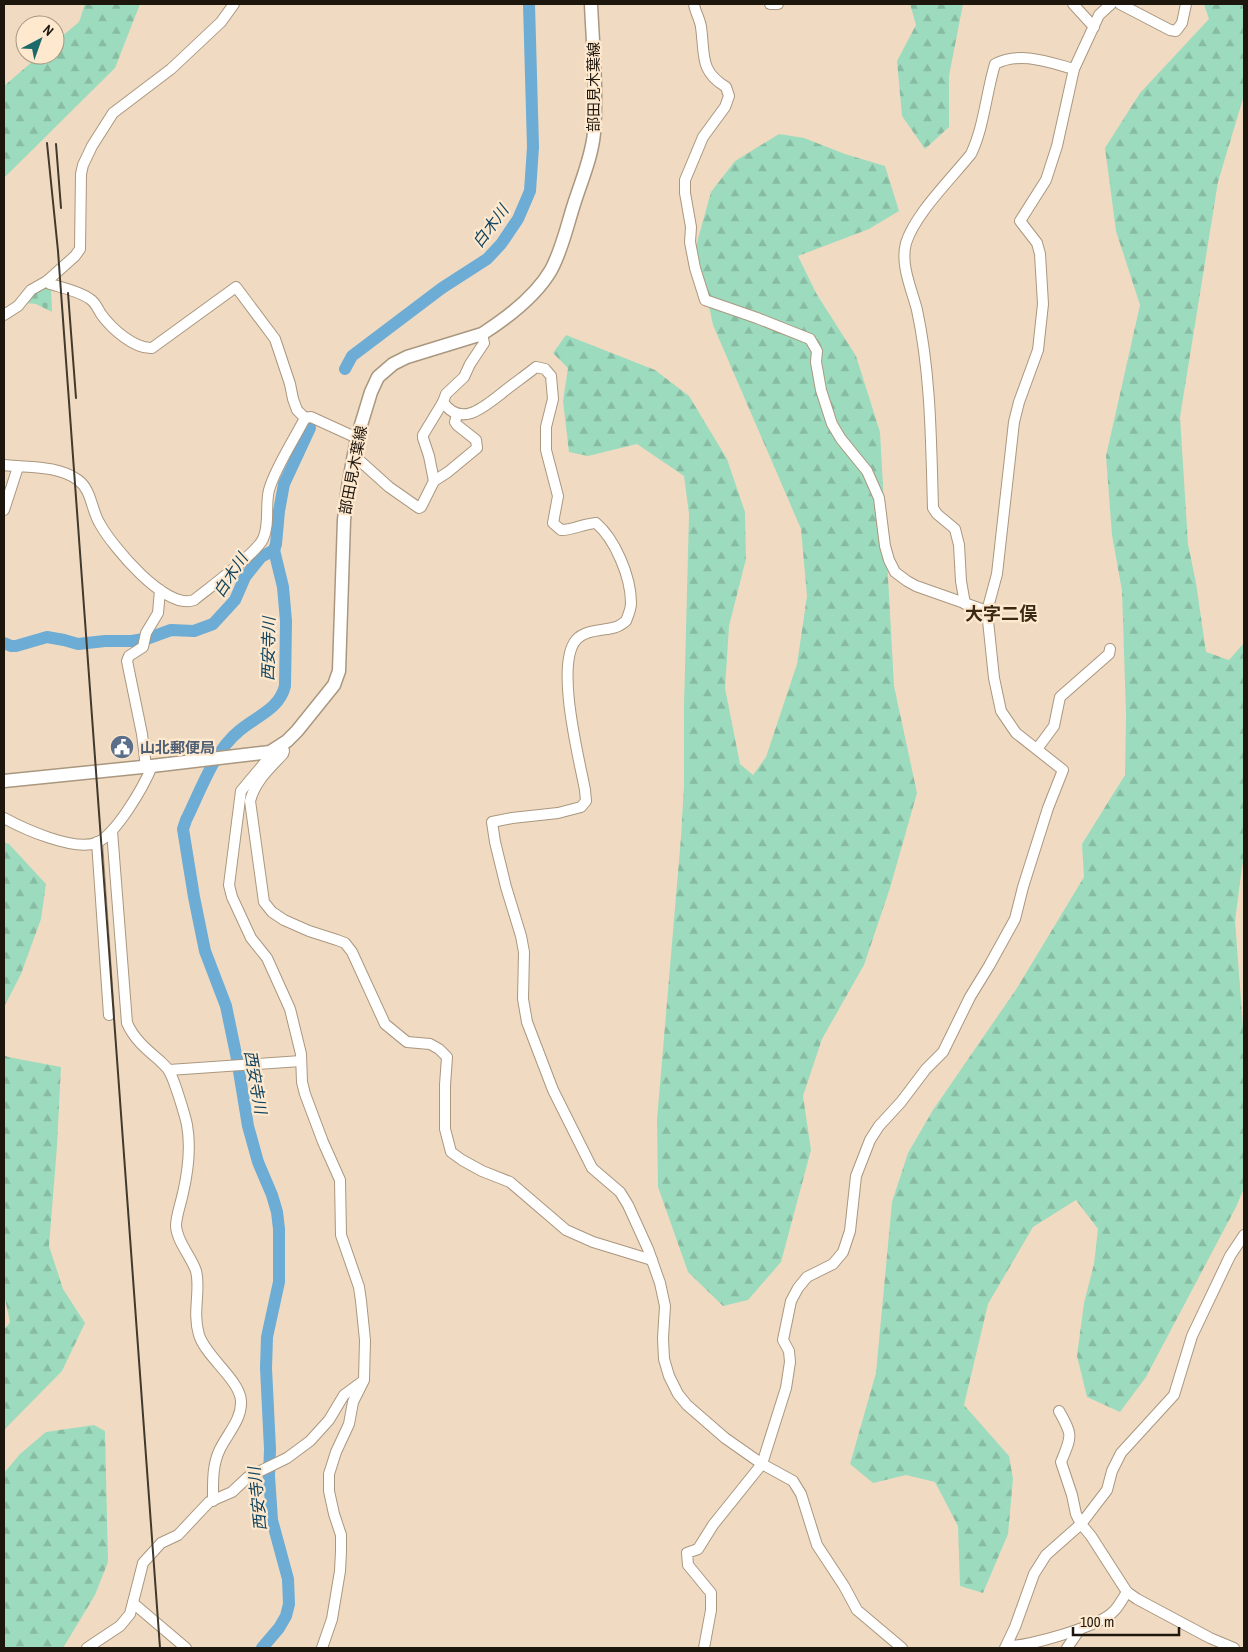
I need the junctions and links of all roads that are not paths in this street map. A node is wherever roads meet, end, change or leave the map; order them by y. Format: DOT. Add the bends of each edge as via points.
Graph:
graph roads {
  1 [pos="234,4"];
  2 [pos="591,4"];
  3 [pos="694,4"];
  4 [pos="770,4"];
  5 [pos="778,4"];
  6 [pos="1073,4"];
  7 [pos="1111,4"];
  8 [pos="1120,4"];
  9 [pos="1186,4"];
  10 [pos="1094,27"];
  11 [pos="1074,69"];
  12 [pos="46,281"];
  13 [pos="4,315"];
  14 [pos="482,334"];
  15 [pos="443,402"];
  16 [pos="457,414"];
  17 [pos="305,418"];
  18 [pos="358,438"];
  19 [pos="353,460"];
  20 [pos="4,465"];
  21 [pos="18,467"];
  22 [pos="434,481"];
  23 [pos="4,510"];
  24 [pos="160,590"];
  25 [pos="965,604"];
  26 [pos="987,611"];
  27 [pos="1110,649"];
  28 [pos="282,744"];
  29 [pos="1037,749"];
  30 [pos="270,752"];
  31 [pos="149,766"];
  32 [pos="4,781"];
  33 [pos="4,818"];
  34 [pos="112,832"];
  35 [pos="97,842"];
  36 [pos="109,1016"];
  37 [pos="301,1060"];
  38 [pos="169,1070"];
  39 [pos="1244,1235"];
  40 [pos="652,1260"];
  41 [pos="364,1380"];
  42 [pos="1058,1411"];
  43 [pos="762,1464"];
  44 [pos="213,1501"];
  45 [pos="1081,1524"];
  46 [pos="1127,1592"];
  47 [pos="133,1603"];
  48 [pos="1080,1629"];
  49 [pos="1006,1647"];
  50 [pos="87,1648"];
  51 [pos="186,1648"];
  52 [pos="322,1648"];
  53 [pos="704,1648"];
  54 [pos="902,1648"];
  55 [pos="1067,1648"];
  56 [pos="1234,1648"];
  1 -- 12 [label="street" via="221,22 171,69 113,113 103,127 81,174 80,249"];
  2 -- 14 [label="main road, 部田見木葉線" via="596,104 588,163 551,270 521,304"];
  3 -- 25 [label="street" via="701,24 708,72 726,86 729,96 725,107 703,137 685,180 690,242 706,300 810,339 817,351 821,390 832,424 867,470 879,498 885,546 895,572 916,586"];
  4 -- 5 [label="street"];
  6 -- 10 [label="street"];
  7 -- 10 [label="street" via="1099,16"];
  8 -- 9 [label="street" via="1176,31 1182,24"];
  10 -- 11 [label="street"];
  11 -- 25 [label="street" via="1034,58 1003,60 995,64 978,141 911,229 906,246 905,262 928,376 933,508 954,529 959,545"];
  11 -- 26 [label="street" via="1052,166 1020,221 1039,248 1043,304 1038,350 1014,422 997,574"];
  12 -- 13 [label="street"];
  12 -- 17 [label="street" via="92,300 117,332 146,348 152,348 236,287 275,339 297,410"];
  14 -- 15 [label="street" via="484,343 464,377 446,394"];
  14 -- 18 [label="main road, 部田見木葉線" via="393,364 378,377"];
  15 -- 16 [label="street"];
  15 -- 22 [label="street" via="423,435"];
  16 -- 22 [label="street" via="455,422 476,440 477,448"];
  16 -- 40 [label="street" via="478,411 536,367 545,369 551,376 553,389 546,427 546,450 558,496 553,523 561,530 596,523 626,572 631,604 626,622 580,637 570,651 571,722 586,801 581,807 558,813 492,822 524,952 523,999 527,1022 553,1090 592,1168 620,1192"];
  17 -- 18 [label="street" via="311,417"];
  17 -- 24 [label="street" via="269,490 265,533 252,553 194,600 184,601"];
  18 -- 19 [label="main road, 部田見木葉線"];
  19 -- 22 [label="street" via="359,460 419,508"];
  19 -- 28 [label="main road, 部田見木葉線" via="344,520 338,671 334,686"];
  20 -- 21 [label="street"];
  21 -- 23 [label="street"];
  21 -- 24 [label="street" via="57,470 79,481 86,488 98,522 110,541"];
  24 -- 31 [label="street" via="158,613 143,647 127,660"];
  25 -- 26 [label="street"];
  26 -- 29 [label="street" via="1001,711 1016,733"];
  27 -- 29 [label="street" via="1109,654 1060,697 1054,726"];
  28 -- 30 [label="main road, 部田見木葉線"];
  28 -- 40 [label="street" via="283,754 259,781 250,800 264,902 284,920 345,943 384,1024 407,1042 430,1044 447,1057 445,1129 451,1152 510,1182 566,1230"];
  29 -- 43 [label="street" via="1063,770 1045,817 1015,919 943,1052 870,1140 856,1176 850,1231 843,1252 833,1264 807,1277 791,1302 783,1340 790,1362 786,1388"];
  30 -- 31 [label="main road, 部田見木葉線"];
  30 -- 37 [label="street" via="241,791 229,885 251,938 267,958 290,1009"];
  31 -- 32 [label="main road, 部田見木葉線"];
  31 -- 34 [label="street" via="146,781"];
  33 -- 35 [label="street" via="42,836 74,844"];
  34 -- 35 [label="street"];
  34 -- 38 [label="street" via="127,1023 136,1039"];
  35 -- 36 [label="street"];
  37 -- 38 [label="street"];
  37 -- 41 [label="street" via="305,1094 340,1180 341,1235 361,1301 365,1340"];
  38 -- 44 [label="street" via="187,1124 188,1172 176,1227 196,1272 195,1312 200,1337 239,1391 241,1399 241,1412 220,1449 215,1465"];
  39 -- 45 [label="street" via="1230,1256 1192,1336 1174,1395 1120,1453 1107,1490"];
  40 -- 43 [label="street" via="665,1306 664,1359 678,1394 686,1405 725,1438"];
  41 -- 44 [label="street" via="344,1395 310,1442"];
  41 -- 52 [label="street" via="353,1402 349,1424 329,1474 329,1491 341,1535 341,1551 332,1619"];
  42 -- 45 [label="street" via="1070,1431 1061,1462"];
  43 -- 53 [label="street" via="698,1549 687,1553 688,1565 711,1594"];
  43 -- 54 [label="street" via="793,1481 801,1494 817,1545 857,1610"];
  44 -- 47 [label="street" via="178,1535 161,1543 143,1563"];
  45 -- 46 [label="street"];
  45 -- 49 [label="street" via="1046,1555 1034,1574"];
  46 -- 48 [label="street" via="1113,1613"];
  46 -- 56 [label="street"];
  47 -- 50 [label="street" via="130,1614 120,1626"];
  47 -- 51 [label="street"];
  48 -- 49 [label="street" via="1034,1643"];
  48 -- 55 [label="street"];
}
